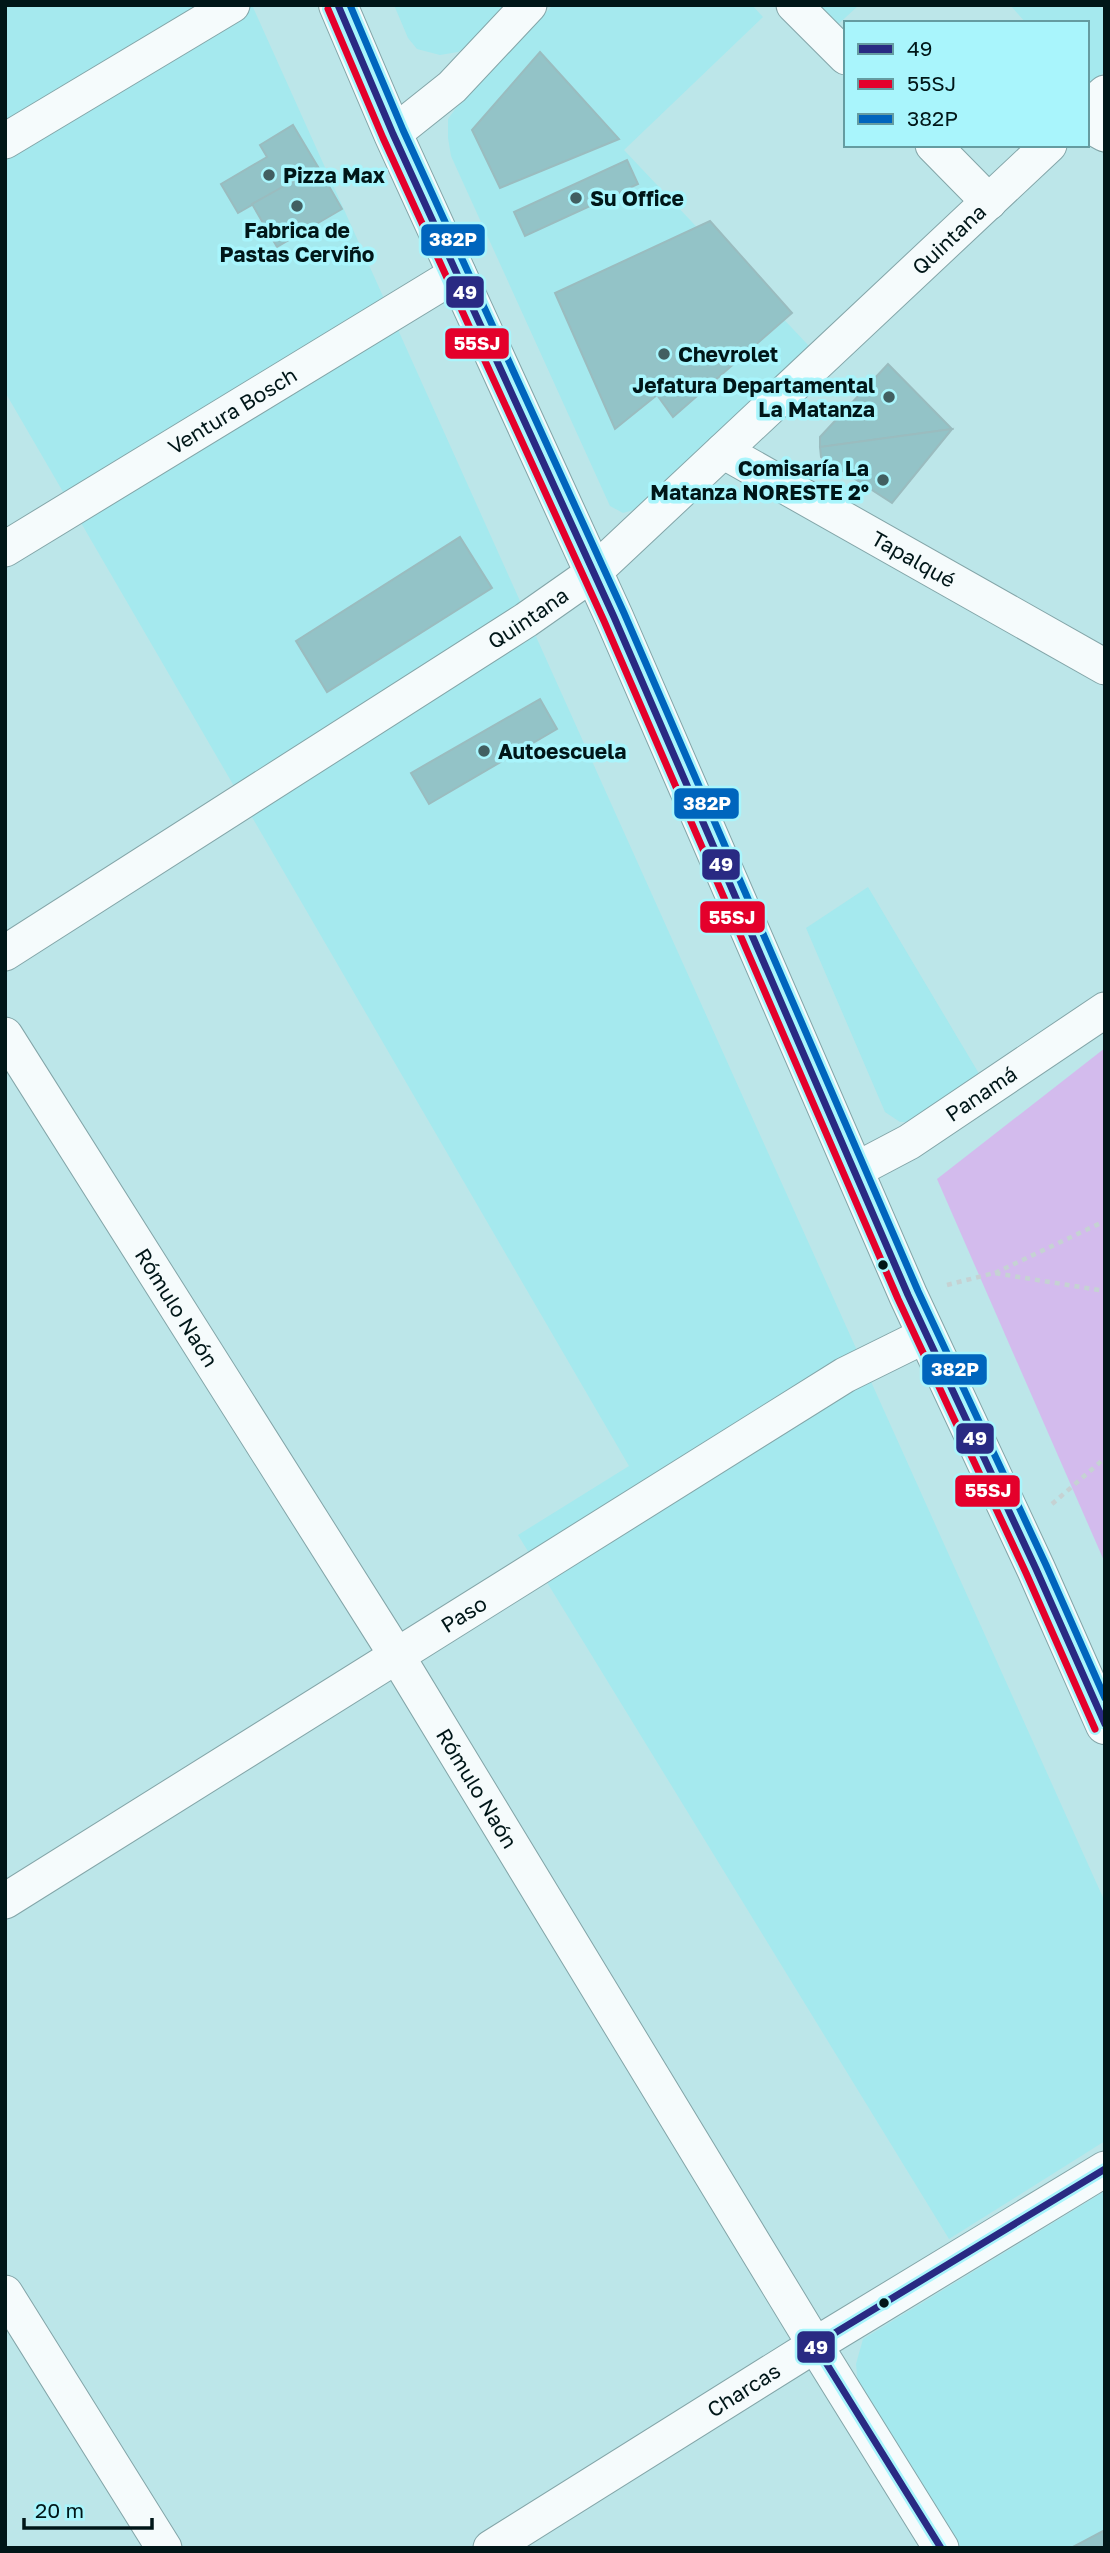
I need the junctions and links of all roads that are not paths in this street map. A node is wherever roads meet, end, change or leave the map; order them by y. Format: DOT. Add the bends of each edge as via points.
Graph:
graph roads {
  1 [pos="232,5"];
  2 [pos="338,5"];
  3 [pos="529,5"];
  4 [pos="794,5"];
  5 [pos="844,55"];
  6 [pos="1105,93"];
  7 [pos="1089,107"];
  8 [pos="1089,125"];
  9 [pos="393,134"];
  10 [pos="1105,134"];
  11 [pos="5,141"];
  12 [pos="935,147"];
  13 [pos="1047,147"];
  14 [pos="989,202"];
  15 [pos="458,273"];
  16 [pos="723,451"];
  17 [pos="5,549"];
  18 [pos="593,573"];
  19 [pos="1105,667"];
  20 [pos="5,953"];
  21 [pos="1105,1010"];
  22 [pos="5,1035"];
  23 [pos="854,1171"];
  24 [pos="926,1335"];
  25 [pos="397,1656"];
  26 [pos="1105,1726"];
  27 [pos="5,1901"];
  28 [pos="1105,2169"];
  29 [pos="5,2293"];
  30 [pos="815,2345"];
  31 [pos="164,2548"];
  32 [pos="491,2548"];
  33 [pos="941,2548"];
  1 -- 11 [label="street"];
  2 -- 9 [label="highway"];
  3 -- 9 [label="street" via="452,87"];
  4 -- 5 [label="street"];
  6 -- 7 [label="street"];
  8 -- 10 [label="street"];
  9 -- 15 [label="highway"];
  12 -- 14 [label="street"];
  13 -- 14 [label="street, Quintana"];
  14 -- 16 [label="street, Quintana"];
  15 -- 17 [label="street, Ventura Bosch"];
  15 -- 18 [label="highway"];
  16 -- 18 [label="street, Quintana"];
  16 -- 19 [label="street, Tapalqué"];
  18 -- 20 [label="street, Quintana"];
  18 -- 23 [label="highway"];
  21 -- 23 [label="street, Panamá" via="909,1142"];
  22 -- 25 [label="street, Rómulo Naón"];
  23 -- 24 [label="highway"];
  24 -- 25 [label="street, Paso" via="845,1375"];
  24 -- 26 [label="highway"];
  25 -- 27 [label="street, Paso"];
  25 -- 30 [label="street, Rómulo Naón"];
  28 -- 30 [label="street, Charcas"];
  29 -- 31 [label="street"];
  30 -- 32 [label="street, Charcas"];
  30 -- 33 [label="street, Rómulo Naón"];
}
